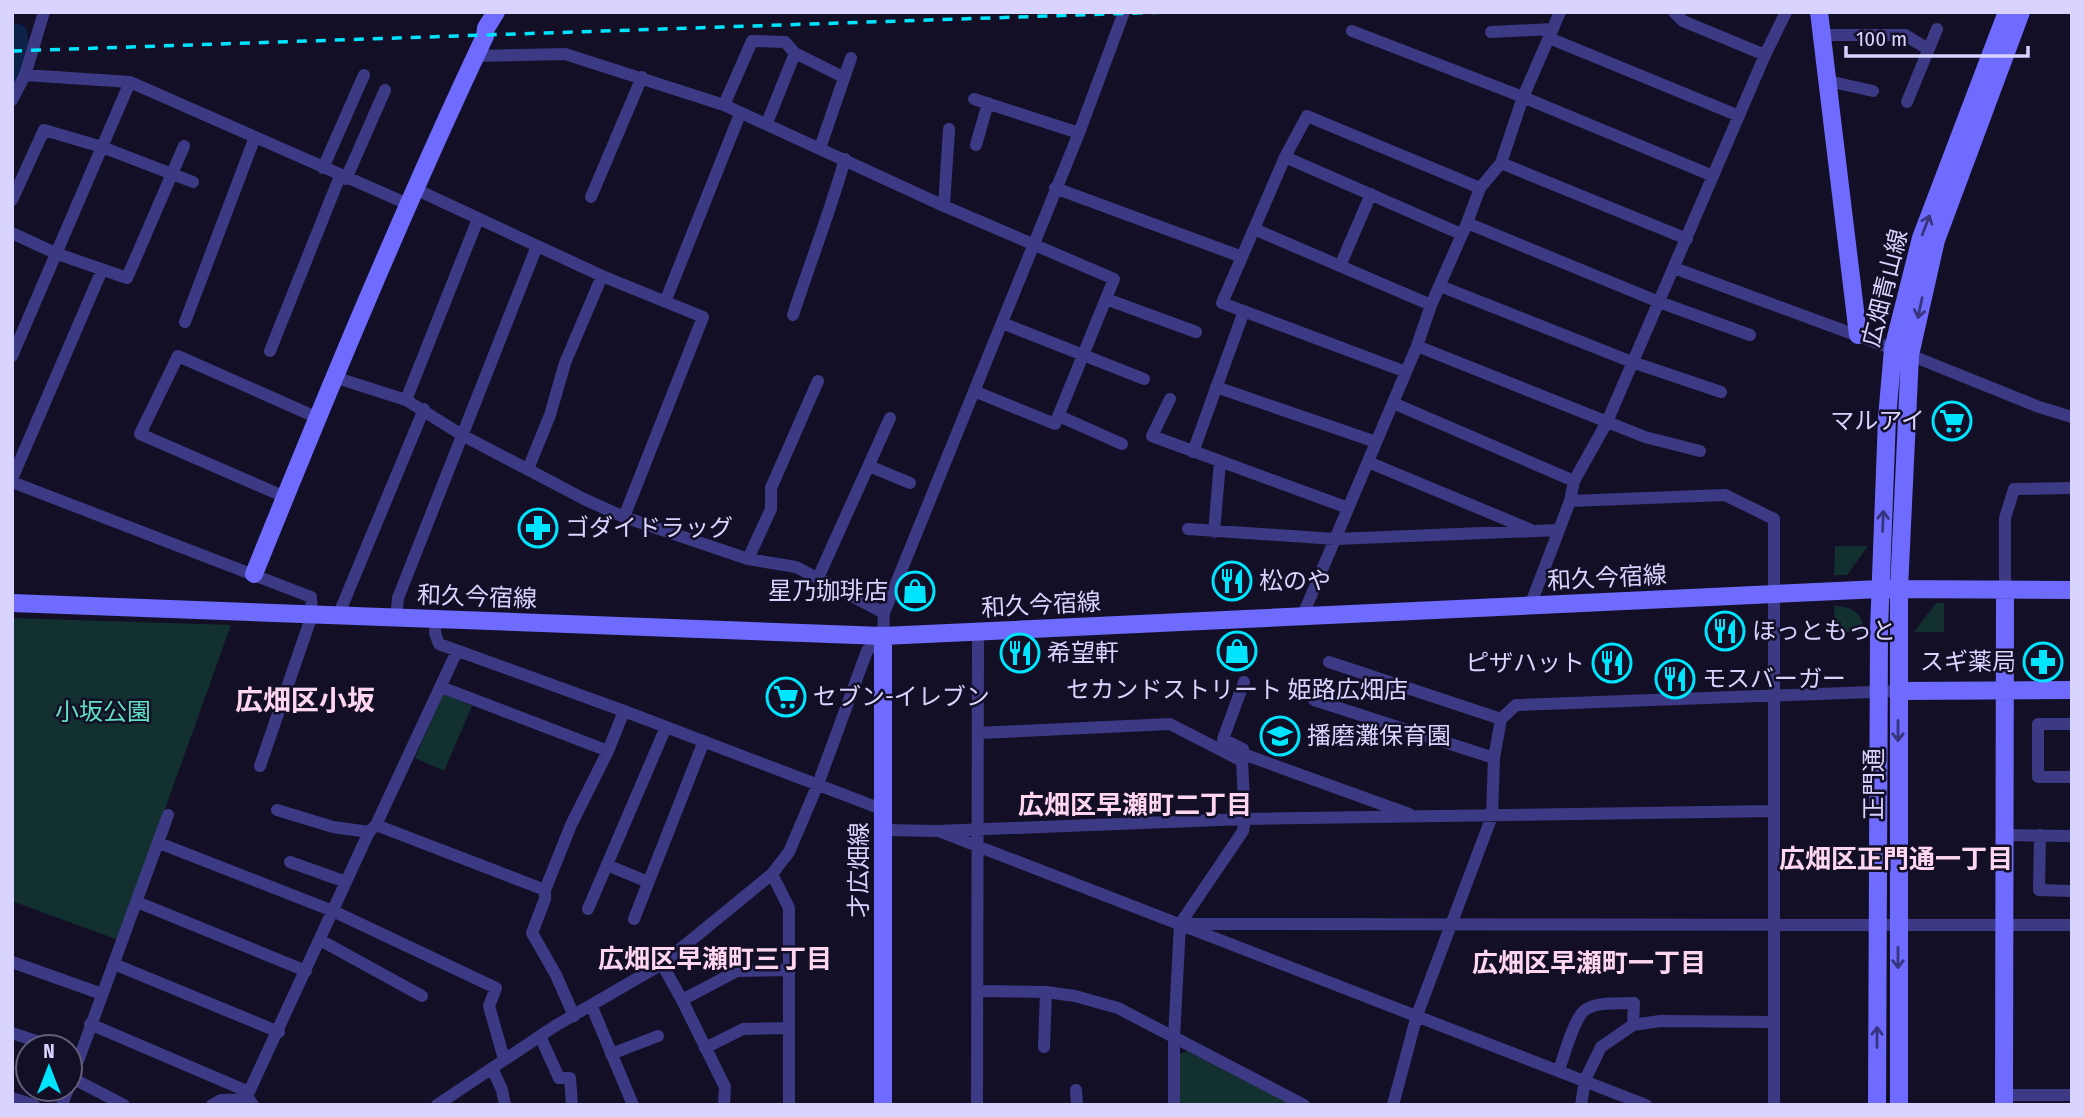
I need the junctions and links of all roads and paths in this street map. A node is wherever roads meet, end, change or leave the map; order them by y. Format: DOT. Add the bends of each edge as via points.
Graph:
graph roads {
  1 [pos="44,12"];
  2 [pos="496,12"];
  3 [pos="1124,12"];
  4 [pos="1560,12"];
  5 [pos="1674,12"];
  6 [pos="1786,12"];
  7 [pos="1819,12"];
  8 [pos="2007,12"];
  9 [pos="2021,12"];
  10 [pos="1937,29"];
  11 [pos="1352,31"];
  12 [pos="1491,32"];
  13 [pos="1551,33"];
  14 [pos="1822,35"];
  15 [pos="1928,48"];
  16 [pos="795,53"];
  17 [pos="1765,55"];
  18 [pos="475,56"];
  19 [pos="852,58"];
  20 [pos="25,75"];
  21 [pos="364,75"];
  22 [pos="642,77"];
  23 [pos="843,77"];
  24 [pos="1828,81"];
  25 [pos="130,82"];
  26 [pos="385,90"];
  27 [pos="1873,91"];
  28 [pos="1523,97"];
  29 [pos="974,99"];
  30 [pos="12,100"];
  31 [pos="1907,102"];
  32 [pos="988,103"];
  33 [pos="724,105"];
  34 [pos="740,114"];
  35 [pos="1739,116"];
  36 [pos="767,123"];
  37 [pos="949,129"];
  38 [pos="1079,133"];
  39 [pos="255,137"];
  40 [pos="976,145"];
  41 [pos="184,146"];
  42 [pos="102,147"];
  43 [pos="820,148"];
  44 [pos="1285,157"];
  45 [pos="845,159"];
  46 [pos="1501,163"];
  47 [pos="323,168"];
  48 [pos="171,174"];
  49 [pos="1713,176"];
  50 [pos="343,177"];
  51 [pos="193,182"];
  52 [pos="1055,188"];
  53 [pos="1480,188"];
  54 [pos="1371,194"];
  55 [pos="412,197"];
  56 [pos="591,197"];
  57 [pos="12,200"];
  58 [pos="944,206"];
  59 [pos="478,219"];
  60 [pos="1254,229"];
  61 [pos="1464,229"];
  62 [pos="12,233"];
  63 [pos="1687,239"];
  64 [pos="1033,243"];
  65 [pos="537,246"];
  66 [pos="55,253"];
  67 [pos="1241,257"];
  68 [pos="1340,266"];
  69 [pos="1674,268"];
  70 [pos="102,270"];
  71 [pos="602,276"];
  72 [pos="1440,286"];
  73 [pos="1106,299"];
  74 [pos="665,302"];
  75 [pos="1659,302"];
  76 [pos="1431,305"];
  77 [pos="1244,311"];
  78 [pos="793,315"];
  79 [pos="185,322"];
  80 [pos="1002,323"];
  81 [pos="1195,332"];
  82 [pos="1750,335"];
  83 [pos="1858,335"];
  84 [pos="1417,346"];
  85 [pos="270,351"];
  86 [pos="1901,352"];
  87 [pos="12,356"];
  88 [pos="1083,356"];
  89 [pos="1632,362"];
  90 [pos="1406,372"];
  91 [pos="334,377"];
  92 [pos="1144,379"];
  93 [pos="818,381"];
  94 [pos="1216,387"];
  95 [pos="974,391"];
  96 [pos="1721,392"];
  97 [pos="1170,399"];
  98 [pos="406,400"];
  99 [pos="1393,403"];
  100 [pos="424,410"];
  101 [pos="1059,416"];
  102 [pos="2072,417"];
  103 [pos="318,418"];
  104 [pos="890,418"];
  105 [pos="1607,422"];
  106 [pos="462,435"];
  107 [pos="1376,442"];
  108 [pos="1122,444"];
  109 [pos="1700,451"];
  110 [pos="1192,452"];
  111 [pos="1220,462"];
  112 [pos="1367,462"];
  113 [pos="869,466"];
  114 [pos="528,470"];
  115 [pos="12,481"];
  116 [pos="1574,481"];
  117 [pos="910,483"];
  118 [pos="2072,488"];
  119 [pos="285,497"];
  120 [pos="1570,501"];
  121 [pos="1348,508"];
  122 [pos="624,517"];
  123 [pos="1188,529"];
  124 [pos="1533,530"];
  125 [pos="1559,530"];
  126 [pos="1214,532"];
  127 [pos="1335,539"];
  128 [pos="748,559"];
  129 [pos="254,574"];
  130 [pos="818,578"];
  131 [pos="1880,589"];
  132 [pos="1899,589"];
  133 [pos="2005,590"];
  134 [pos="2072,590"];
  135 [pos="1774,594"];
  136 [pos="12,603"];
  137 [pos="1530,606"];
  138 [pos="884,612"];
  139 [pos="312,615"];
  140 [pos="338,616"];
  141 [pos="1302,617"];
  142 [pos="396,618"];
  143 [pos="436,620"];
  144 [pos="978,633"];
  145 [pos="883,636"];
  146 [pos="457,651"];
  147 [pos="1329,662"];
  148 [pos="1244,682"];
  149 [pos="441,687"];
  150 [pos="2004,690"];
  151 [pos="2072,690"];
  152 [pos="1879,691"];
  153 [pos="1899,691"];
  154 [pos="1774,695"];
  155 [pos="1314,700"];
  156 [pos="624,711"];
  157 [pos="1501,719"];
  158 [pos="2072,724"];
  159 [pos="666,727"];
  160 [pos="978,733"];
  161 [pos="704,741"];
  162 [pos="608,751"];
  163 [pos="1242,758"];
  164 [pos="1494,758"];
  165 [pos="260,766"];
  166 [pos="2072,777"];
  167 [pos="818,784"];
  168 [pos="277,810"];
  169 [pos="884,810"];
  170 [pos="1774,811"];
  171 [pos="167,815"];
  172 [pos="1492,816"];
  173 [pos="1420,817"];
  174 [pos="1245,819"];
  175 [pos="373,829"];
  176 [pos="978,829"];
  177 [pos="884,830"];
  178 [pos="937,831"];
  179 [pos="2004,835"];
  180 [pos="2040,835"];
  181 [pos="2072,836"];
  182 [pos="159,843"];
  183 [pos="978,847"];
  184 [pos="290,862"];
  185 [pos="607,865"];
  186 [pos="772,874"];
  187 [pos="346,882"];
  188 [pos="648,882"];
  189 [pos="545,890"];
  190 [pos="2072,891"];
  191 [pos="137,902"];
  192 [pos="588,909"];
  193 [pos="333,911"];
  194 [pos="634,919"];
  195 [pos="1180,924"];
  196 [pos="1452,924"];
  197 [pos="1774,925"];
  198 [pos="1877,925"];
  199 [pos="1898,925"];
  200 [pos="2004,925"];
  201 [pos="2072,925"];
  202 [pos="320,940"];
  203 [pos="12,962"];
  204 [pos="114,964"];
  205 [pos="662,964"];
  206 [pos="789,970"];
  207 [pos="306,971"];
  208 [pos="978,991"];
  209 [pos="1046,992"];
  210 [pos="102,994"];
  211 [pos="422,996"];
  212 [pos="682,1000"];
  213 [pos="592,1007"];
  214 [pos="1417,1015"];
  215 [pos="574,1016"];
  216 [pos="1774,1022"];
  217 [pos="90,1024"];
  218 [pos="1633,1026"];
  219 [pos="789,1028"];
  220 [pos="279,1032"];
  221 [pos="540,1035"];
  222 [pos="84,1036"];
  223 [pos="658,1036"];
  224 [pos="1174,1038"];
  225 [pos="1044,1047"];
  226 [pos="705,1048"];
  227 [pos="611,1054"];
  228 [pos="504,1059"];
  229 [pos="492,1068"];
  230 [pos="1559,1070"];
  231 [pos="1585,1080"];
  232 [pos="84,1089"];
  233 [pos="1076,1090"];
  234 [pos="2072,1095"];
  235 [pos="12,1098"];
  236 [pos="251,1099"];
  237 [pos="2004,1100"];
  238 [pos="34,1105"];
  239 [pos="124,1105"];
  240 [pos="212,1105"];
  241 [pos="437,1105"];
  242 [pos="505,1105"];
  243 [pos="572,1105"];
  244 [pos="633,1105"];
  245 [pos="724,1105"];
  246 [pos="789,1105"];
  247 [pos="883,1105"];
  248 [pos="978,1105"];
  249 [pos="1077,1105"];
  250 [pos="1174,1105"];
  251 [pos="1304,1105"];
  252 [pos="1393,1105"];
  253 [pos="1581,1105"];
  254 [pos="1646,1105"];
  255 [pos="1774,1105"];
  256 [pos="1877,1105"];
  257 [pos="1899,1105"];
  1 -- 20 [label="street"];
  2 -- 18 [label="main road"];
  3 -- 38 [label="street"];
  4 -- 13 [label="street"];
  5 -- 17 [label="street" via="1683,21"];
  6 -- 17 [label="street"];
  7 -- 14 [label="main road"];
  86 -- 8 [label="main road, 広畑青山線, one-way" via="1921,238"];
  9 -- 86 [label="main road, 広畑青山線, one-way" via="1936,240"];
  10 -- 15 [label="street"];
  11 -- 28 [label="street"];
  12 -- 13 [label="street"];
  13 -- 28 [label="street"];
  13 -- 35 [label="street"];
  14 -- 15 [label="street" via="1905,35"];
  14 -- 24 [label="main road"];
  15 -- 31 [label="street"];
  16 -- 23 [label="street"];
  16 -- 33 [label="street" via="785,43 752,41"];
  16 -- 36 [label="street"];
  17 -- 35 [label="street"];
  18 -- 22 [label="street" via="565,54"];
  18 -- 55 [label="main road"];
  19 -- 23 [label="street"];
  20 -- 25 [label="street"];
  20 -- 30 [label="street"];
  21 -- 47 [label="street"];
  22 -- 33 [label="street"];
  22 -- 56 [label="street"];
  23 -- 43 [label="street"];
  24 -- 27 [label="street"];
  24 -- 83 [label="main road"];
  25 -- 39 [label="street"];
  25 -- 42 [label="street"];
  26 -- 50 [label="street"];
  28 -- 46 [label="street"];
  28 -- 49 [label="street"];
  29 -- 32 [label="street"];
  32 -- 38 [label="street"];
  32 -- 40 [label="street"];
  33 -- 34 [label="street"];
  34 -- 36 [label="street"];
  34 -- 74 [label="street"];
  35 -- 49 [label="street"];
  36 -- 43 [label="street"];
  37 -- 58 [label="street"];
  38 -- 52 [label="street"];
  39 -- 47 [label="street"];
  39 -- 79 [label="street"];
  41 -- 48 [label="street"];
  42 -- 48 [label="street"];
  42 -- 57 [label="street" via="44,130"];
  42 -- 66 [label="street"];
  43 -- 45 [label="street"];
  44 -- 53 [label="street" via="1307,116"];
  44 -- 54 [label="street"];
  44 -- 60 [label="street"];
  45 -- 58 [label="street"];
  45 -- 78 [label="street"];
  46 -- 53 [label="street"];
  46 -- 63 [label="street"];
  47 -- 50 [label="street"];
  48 -- 51 [label="street"];
  48 -- 70 [label="street" via="127,278"];
  49 -- 63 [label="street"];
  50 -- 55 [label="street"];
  50 -- 85 [label="street"];
  52 -- 64 [label="street"];
  52 -- 67 [label="street"];
  53 -- 61 [label="street"];
  54 -- 61 [label="street"];
  54 -- 68 [label="street"];
  55 -- 59 [label="street"];
  55 -- 91 [label="main road"];
  58 -- 64 [label="street"];
  59 -- 65 [label="street"];
  59 -- 98 [label="street"];
  60 -- 67 [label="street"];
  60 -- 68 [label="street"];
  61 -- 72 [label="street"];
  61 -- 75 [label="street"];
  62 -- 66 [label="street"];
  63 -- 69 [label="street"];
  64 -- 73 [label="street" via="1114,279"];
  64 -- 80 [label="street"];
  65 -- 71 [label="street"];
  65 -- 106 [label="street"];
  66 -- 70 [label="street"];
  66 -- 87 [label="street"];
  67 -- 77 [label="street" via="1222,303"];
  68 -- 76 [label="street"];
  69 -- 75 [label="street"];
  69 -- 83 [label="street"];
  70 -- 115 [label="street"];
  71 -- 74 [label="street"];
  71 -- 114 [label="street" via="565,363"];
  72 -- 76 [label="street"];
  72 -- 89 [label="street"];
  73 -- 81 [label="street"];
  73 -- 88 [label="street"];
  74 -- 122 [label="street" via="703,317"];
  75 -- 82 [label="street"];
  75 -- 89 [label="street"];
  76 -- 84 [label="street"];
  77 -- 90 [label="street"];
  77 -- 94 [label="street"];
  80 -- 88 [label="street"];
  80 -- 95 [label="street"];
  83 -- 86 [label="street"];
  84 -- 90 [label="street"];
  84 -- 105 [label="street"];
  86 -- 102 [label="street"];
  131 -- 86 [label="main road, 広畑青山線, one-way" via="1887,418"];
  86 -- 132 [label="main road, 広畑青山線"];
  88 -- 92 [label="street"];
  88 -- 101 [label="street"];
  89 -- 96 [label="street"];
  89 -- 105 [label="street"];
  90 -- 99 [label="street"];
  91 -- 98 [label="street"];
  91 -- 103 [label="main road"];
  93 -- 128 [label="street" via="771,488 771,509"];
  94 -- 107 [label="street"];
  94 -- 110 [label="street"];
  95 -- 101 [label="street" via="1055,424"];
  95 -- 138 [label="street"];
  97 -- 110 [label="street" via="1152,436"];
  98 -- 100 [label="street"];
  99 -- 107 [label="street"];
  99 -- 116 [label="street"];
  100 -- 106 [label="street"];
  100 -- 140 [label="street"];
  101 -- 108 [label="street"];
  103 -- 119 [label="main road"];
  103 -- 119 [label="street" via="178,356 140,434"];
  104 -- 113 [label="street"];
  105 -- 109 [label="street"];
  105 -- 116 [label="street"];
  106 -- 114 [label="street"];
  106 -- 142 [label="street" via="398,598"];
  107 -- 112 [label="street"];
  110 -- 111 [label="street"];
  111 -- 121 [label="street"];
  111 -- 126 [label="street"];
  112 -- 121 [label="street"];
  112 -- 124 [label="street"];
  113 -- 117 [label="street"];
  113 -- 130 [label="street"];
  114 -- 122 [label="street"];
  115 -- 129 [label="street"];
  116 -- 120 [label="street"];
  118 -- 133 [label="street" via="2014,489 2005,518"];
  119 -- 129 [label="main road"];
  120 -- 125 [label="street"];
  120 -- 135 [label="street" via="1725,495 1774,519"];
  121 -- 127 [label="street"];
  122 -- 128 [label="street"];
  123 -- 126 [label="street"];
  124 -- 125 [label="street"];
  124 -- 127 [label="street"];
  125 -- 137 [label="street"];
  126 -- 127 [label="street"];
  127 -- 141 [label="street"];
  128 -- 130 [label="street" via="796,568"];
  129 -- 139 [label="street" via="311,597"];
  130 -- 138 [label="street"];
  131 -- 132 [label="main road, 和久今宿線"];
  131 -- 135 [label="main road, 和久今宿線"];
  131 -- 152 [label="main road, 正門通"];
  132 -- 133 [label="main road, 和久今宿線"];
  132 -- 153 [label="main road, 正門通"];
  133 -- 134 [label="main road, 和久今宿線"];
  133 -- 150 [label="main road"];
  135 -- 137 [label="main road, 和久今宿線"];
  135 -- 154 [label="street"];
  136 -- 139 [label="main road, 和久今宿線"];
  137 -- 141 [label="main road, 和久今宿線"];
  138 -- 145 [label="street"];
  139 -- 140 [label="main road, 和久今宿線"];
  139 -- 165 [label="street"];
  140 -- 142 [label="main road, 和久今宿線"];
  141 -- 144 [label="main road, 和久今宿線"];
  142 -- 143 [label="main road, 和久今宿線"];
  143 -- 145 [label="main road, 和久今宿線"];
  143 -- 146 [label="street" via="439,644"];
  144 -- 145 [label="main road, 和久今宿線"];
  144 -- 160 [label="street"];
  145 -- 167 [label="street" via="867,650"];
  145 -- 169 [label="main road, 才広畑線"];
  146 -- 149 [label="street"];
  146 -- 156 [label="street"];
  147 -- 157 [label="street"];
  148 -- 163 [label="street" via="1223,740 1243,749"];
  149 -- 162 [label="street"];
  149 -- 175 [label="street"];
  150 -- 151 [label="main road"];
  150 -- 153 [label="main road"];
  150 -- 179 [label="main road"];
  152 -- 153 [label="street"];
  152 -- 154 [label="street"];
  152 -- 198 [label="main road, 正門通"];
  153 -- 199 [label="main road, 正門通, one-way"];
  154 -- 157 [label="street" via="1516,705"];
  154 -- 170 [label="street"];
  155 -- 164 [label="street"];
  156 -- 159 [label="street"];
  156 -- 162 [label="street"];
  157 -- 164 [label="street"];
  158 -- 166 [label="street" via="2038,724 2038,777"];
  159 -- 161 [label="street"];
  159 -- 185 [label="street"];
  160 -- 163 [label="street" via="1170,724"];
  160 -- 176 [label="street"];
  161 -- 167 [label="street"];
  161 -- 188 [label="street"];
  162 -- 189 [label="street"];
  163 -- 173 [label="street"];
  163 -- 174 [label="street"];
  164 -- 172 [label="street"];
  167 -- 169 [label="street"];
  167 -- 186 [label="street" via="789,852"];
  168 -- 175 [label="street" via="332,827"];
  169 -- 177 [label="main road, 才広畑線"];
  170 -- 172 [label="street"];
  170 -- 197 [label="street"];
  171 -- 182 [label="street"];
  172 -- 173 [label="street"];
  172 -- 196 [label="street"];
  173 -- 174 [label="street"];
  174 -- 176 [label="street"];
  174 -- 195 [label="street" via="1243,831"];
  175 -- 187 [label="street"];
  175 -- 189 [label="street"];
  176 -- 178 [label="street"];
  176 -- 183 [label="street"];
  177 -- 178 [label="street"];
  177 -- 247 [label="main road, 才広畑線"];
  178 -- 183 [label="street"];
  179 -- 180 [label="street"];
  179 -- 200 [label="main road"];
  180 -- 181 [label="street"];
  180 -- 190 [label="street" via="2039,890"];
  182 -- 191 [label="street"];
  182 -- 193 [label="street"];
  183 -- 195 [label="street"];
  183 -- 208 [label="street"];
  184 -- 187 [label="street"];
  185 -- 188 [label="street"];
  185 -- 192 [label="street"];
  186 -- 205 [label="street"];
  186 -- 206 [label="street" via="789,908"];
  187 -- 193 [label="street"];
  188 -- 194 [label="street"];
  189 -- 215 [label="street" via="532,933"];
  191 -- 204 [label="street"];
  191 -- 207 [label="street"];
  193 -- 202 [label="street"];
  193 -- 228 [label="street" via="496,988 489,1006"];
  195 -- 196 [label="street"];
  195 -- 214 [label="street"];
  195 -- 224 [label="street"];
  196 -- 197 [label="street"];
  196 -- 214 [label="street"];
  197 -- 198 [label="street"];
  197 -- 216 [label="street"];
  198 -- 199 [label="street"];
  256 -- 198 [label="main road, 正門通, one-way"];
  199 -- 200 [label="street"];
  199 -- 257 [label="main road, 正門通, one-way"];
  200 -- 201 [label="street"];
  200 -- 237 [label="main road"];
  202 -- 207 [label="street"];
  202 -- 211 [label="street"];
  203 -- 210 [label="street"];
  204 -- 210 [label="street"];
  204 -- 220 [label="street"];
  205 -- 212 [label="street"];
  205 -- 213 [label="street"];
  206 -- 212 [label="street" via="737,971"];
  206 -- 219 [label="street"];
  207 -- 220 [label="street"];
  208 -- 209 [label="street"];
  208 -- 248 [label="street"];
  209 -- 224 [label="street" via="1118,1008"];
  209 -- 225 [label="street"];
  210 -- 217 [label="street"];
  212 -- 226 [label="street"];
  213 -- 215 [label="street"];
  213 -- 227 [label="street"];
  214 -- 230 [label="street"];
  214 -- 252 [label="street"];
  215 -- 221 [label="street"];
  216 -- 218 [label="street" via="1660,1021"];
  216 -- 255 [label="street"];
  217 -- 222 [label="street"];
  217 -- 236 [label="street"];
  218 -- 230 [label="street" via="1634,1003 1602,1004 1586,1010 1579,1017"];
  218 -- 231 [label="street" via="1601,1047"];
  219 -- 226 [label="street" via="743,1029"];
  219 -- 246 [label="street"];
  220 -- 236 [label="street"];
  221 -- 228 [label="street"];
  221 -- 243 [label="street" via="559,1078 570,1078"];
  223 -- 227 [label="street"];
  224 -- 250 [label="street"];
  224 -- 251 [label="street"];
  226 -- 245 [label="street" via="725,1087"];
  227 -- 244 [label="street"];
  228 -- 229 [label="street"];
  229 -- 241 [label="street"];
  229 -- 242 [label="street"];
  230 -- 231 [label="street"];
  231 -- 253 [label="street"];
  231 -- 254 [label="street"];
  232 -- 239 [label="street"];
  233 -- 249 [label="street"];
  234 -- 237 [label="street"];
  235 -- 238 [label="street"];
  236 -- 240 [label="street" via="221,1100"];
}
